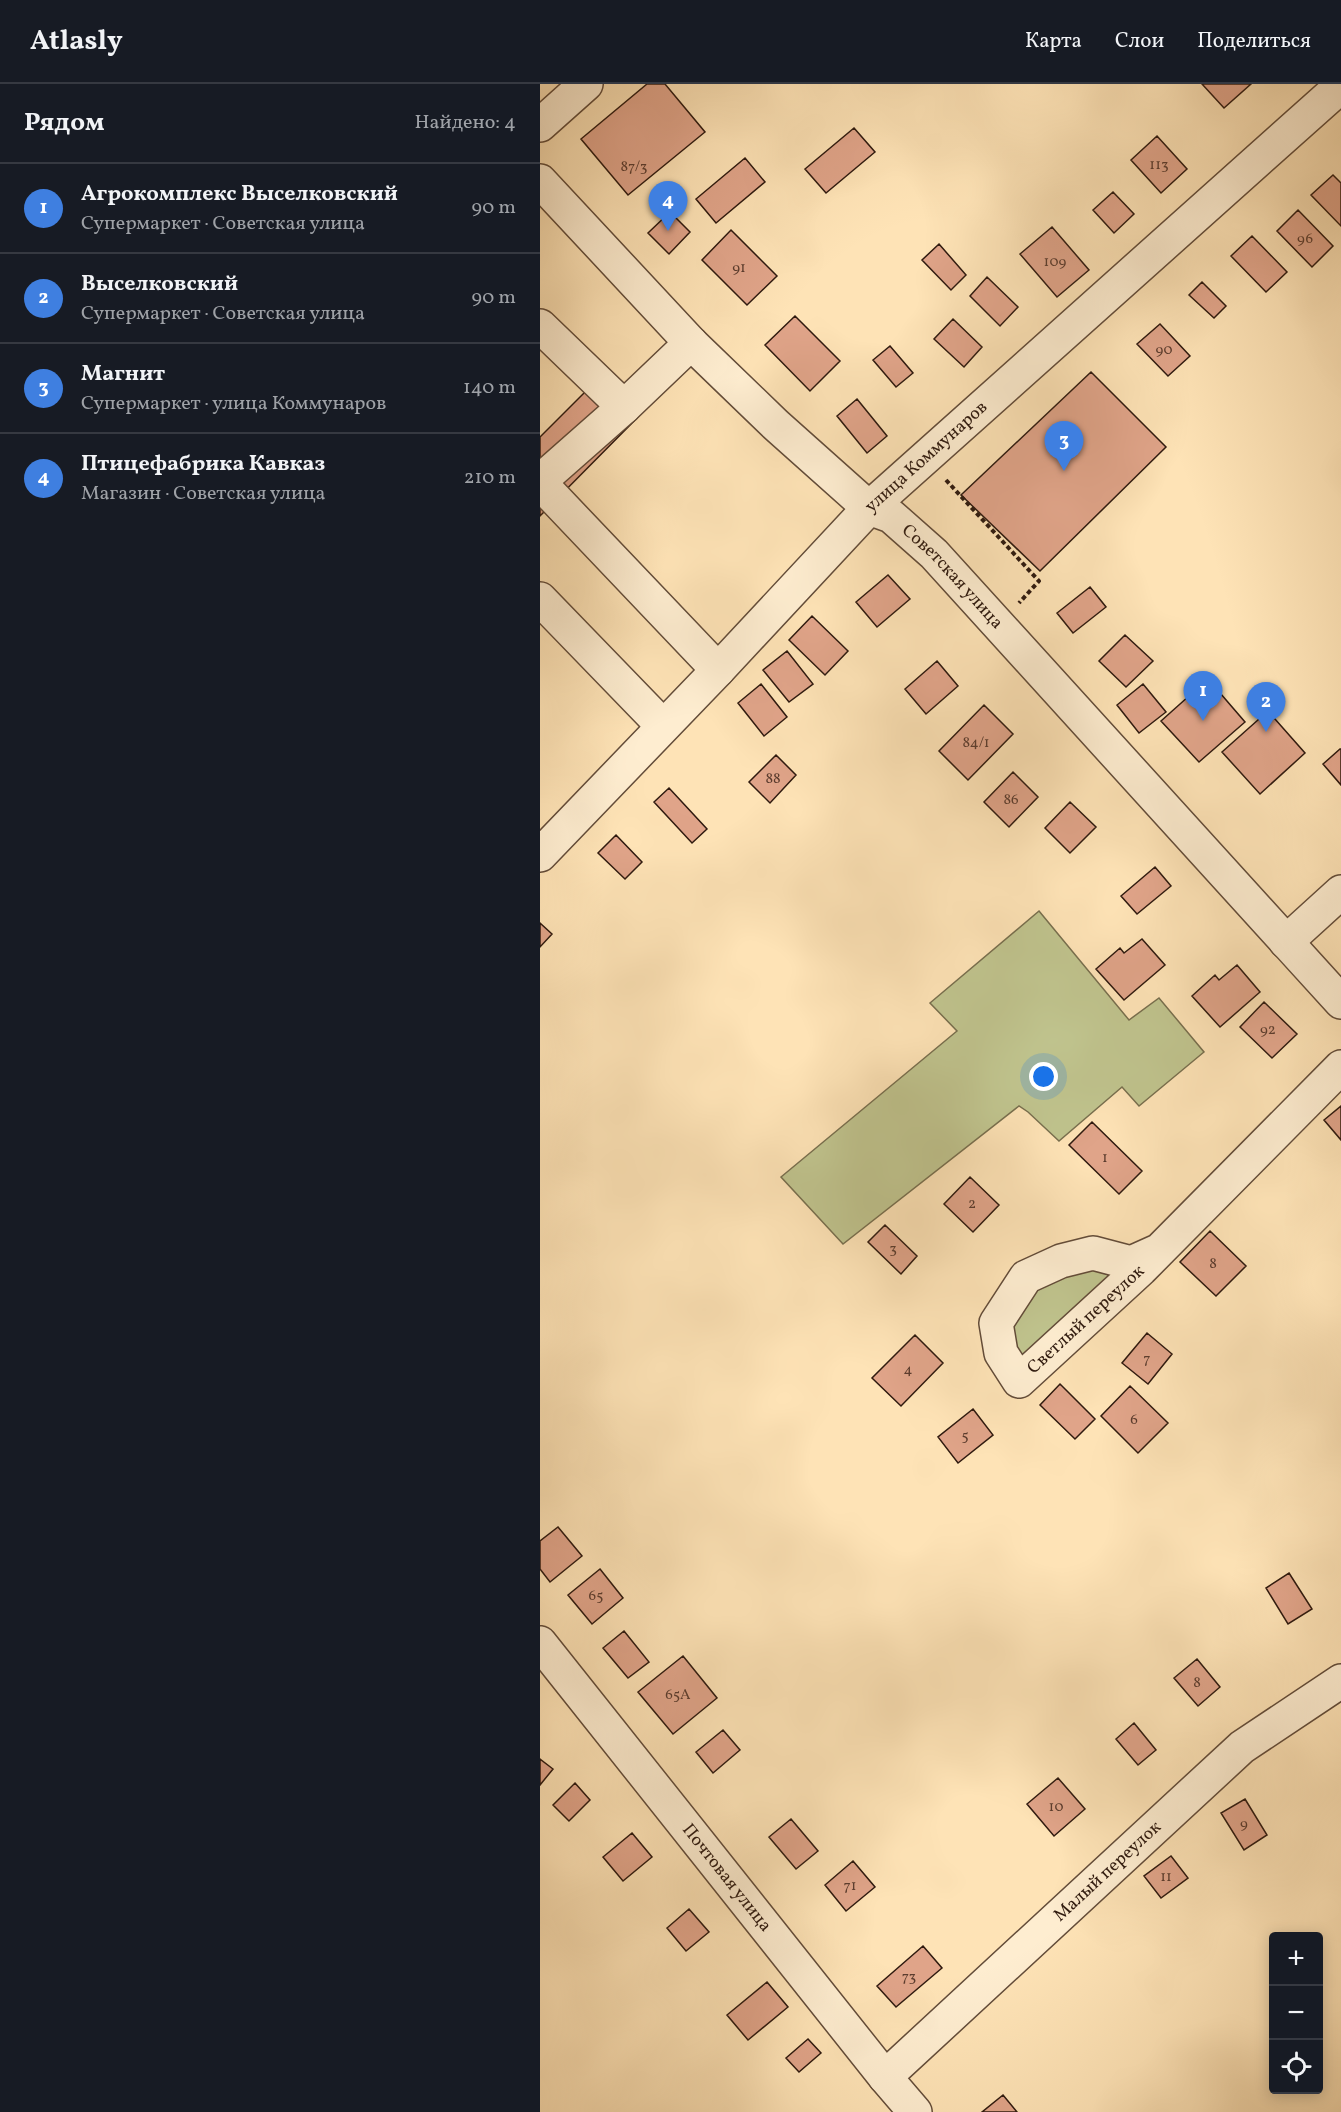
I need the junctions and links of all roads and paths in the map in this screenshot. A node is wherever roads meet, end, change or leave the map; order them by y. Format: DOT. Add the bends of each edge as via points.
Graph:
graph roads {
  1 [pos="586,84"];
  2 [pos="1341,86"];
  3 [pos="540,124"];
  4 [pos="540,181"];
  5 [pos="540,326"];
  6 [pos="691,343"];
  7 [pos="624,408"];
  8 [pos="925,457"];
  9 [pos="540,482"];
  10 [pos="869,508"];
  11 [pos="540,599"];
  12 [pos="1018,604"];
  13 [pos="718,670"];
  14 [pos="663,726"];
  15 [pos="540,855"];
  16 [pos="1341,892"];
  17 [pos="1286,942"];
  18 [pos="1341,1002"];
  19 [pos="1341,1067"];
  20 [pos="1160,1250"];
  21 [pos="540,1643"];
  22 [pos="1341,1681"];
  23 [pos="885,2077"];
  24 [pos="915,2112"];
  1 -- 3 [label="street"];
  2 -- 8 [label="street, улица Коммунаров"];
  4 -- 6 [label="street, Советская улица"];
  5 -- 7 [label="street"];
  6 -- 7 [label="street"];
  6 -- 10 [label="street, Советская улица"];
  7 -- 9 [label="street"];
  8 -- 10 [label="street, улица Коммунаров"];
  8 -- 12 [label="path" via="1039,581"];
  9 -- 13 [label="street"];
  10 -- 13 [label="street, улица Коммунаров"];
  10 -- 17 [label="street, Советская улица" via="891,516 934,554"];
  11 -- 14 [label="street"];
  13 -- 14 [label="street, улица Коммунаров"];
  14 -- 15 [label="street, улица Коммунаров"];
  16 -- 17 [label="street"];
  17 -- 18 [label="street, Советская улица"];
  19 -- 20 [label="street, Светлый переулок"];
  20 -- 20 [label="street, Светлый переулок" via="1141,1269 1019,1382 1001,1353 996,1323 1026,1277 1061,1261 1093,1253 1131,1263"];
  21 -- 23 [label="street, Почтовая улица"];
  22 -- 23 [label="street, Малый переулок" via="1242,1747"];
  23 -- 24 [label="street, Почтовая улица"];
}
